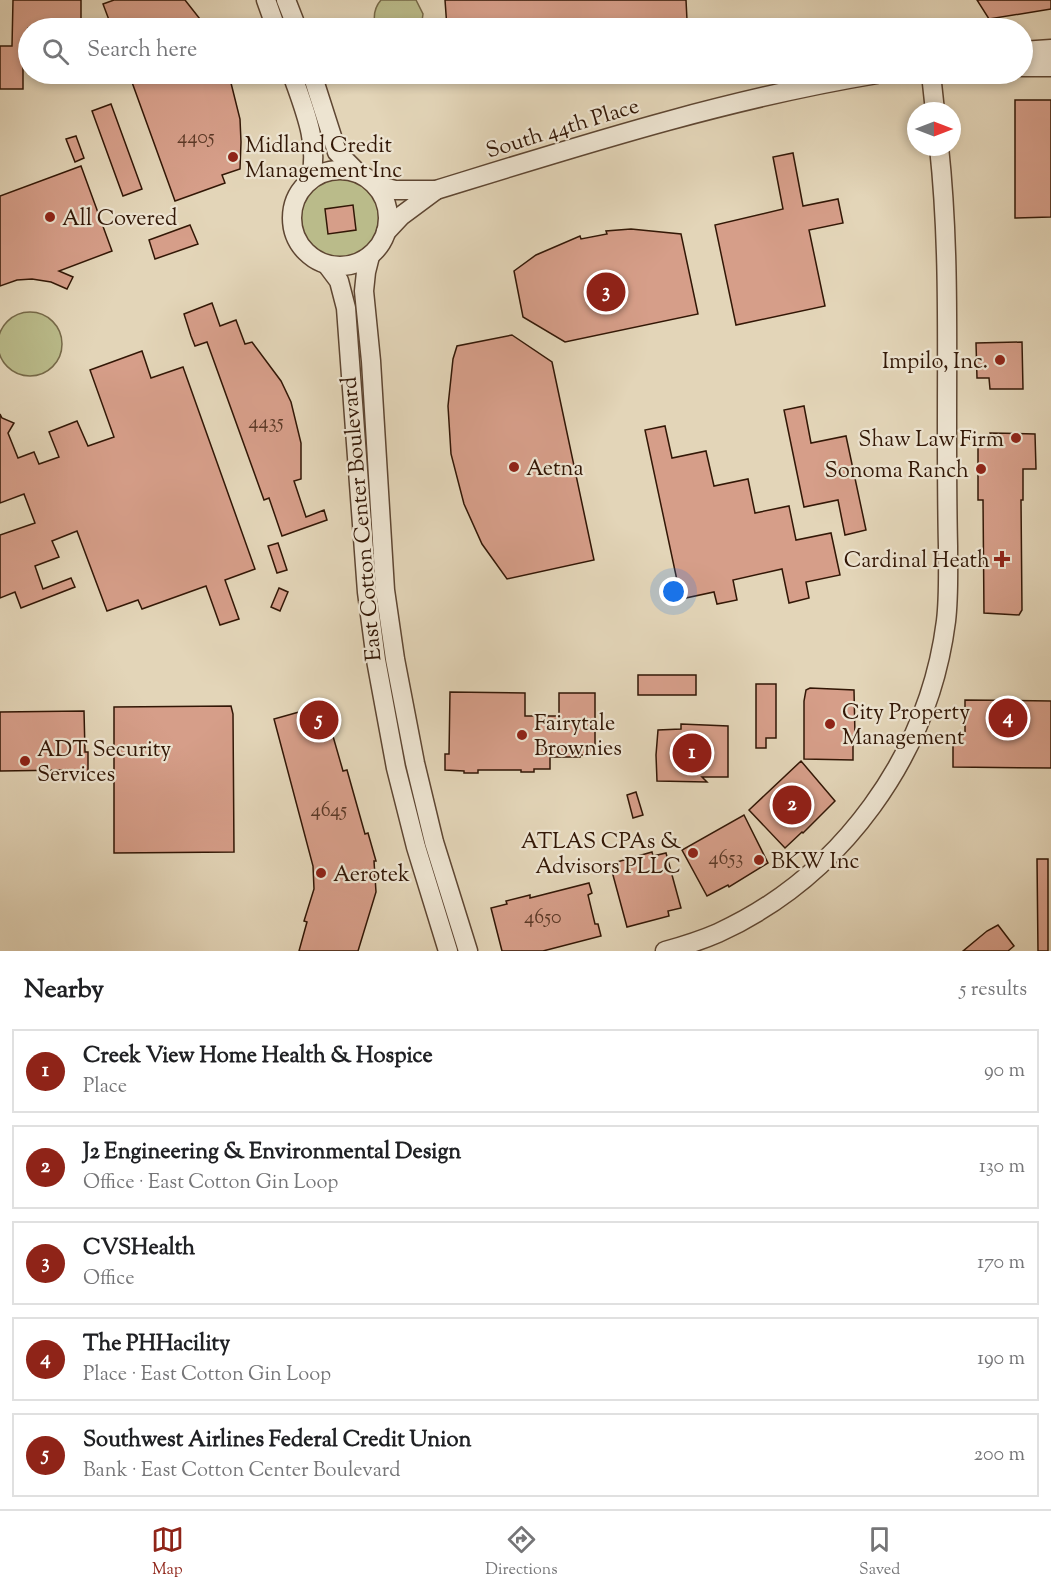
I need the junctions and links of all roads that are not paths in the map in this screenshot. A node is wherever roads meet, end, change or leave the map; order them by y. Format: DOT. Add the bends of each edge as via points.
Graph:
graph roads {
  1 [pos="266,0"];
  2 [pos="286,0"];
  3 [pos="272,18"];
  4 [pos="293,18"];
  5 [pos="1051,49"];
  6 [pos="1033,50"];
  7 [pos="1033,67"];
  8 [pos="1051,67"];
  9 [pos="295,84"];
  10 [pos="315,84"];
  11 [pos="822,84"];
  12 [pos="932,84"];
  13 [pos="934,102"];
  14 [pos="940,156"];
  15 [pos="358,173"];
  16 [pos="311,179"];
  17 [pos="375,185"];
  18 [pos="436,190"];
  19 [pos="386,232"];
  20 [pos="370,256"];
  21 [pos="327,265"];
  22 [pos="351,369"];
  23 [pos="377,477"];
  24 [pos="448,951"];
  25 [pos="468,951"];
  26 [pos="665,951"];
  1 -- 3 [label="street"];
  2 -- 4 [label="street"];
  5 -- 6 [label="street"];
  7 -- 8 [label="street"];
  9 -- 16 [label="street, East Cotton Center Boulevard" via="313,139"];
  10 -- 15 [label="street" via="337,152"];
  11 -- 18 [label="street, South 44th Place" via="692,113"];
  12 -- 13 [label="street"];
  14 -- 26 [label="street" via="948,323 948,593 943,642 929,698 890,781 846,840 790,891 753,915 717,933"];
  15 -- 16 [label="street" via="333,170"];
  15 -- 17 [label="street"];
  16 -- 21 [label="street, East Cotton Center Boulevard" via="296,198 292,227 306,253"];
  17 -- 18 [label="street, South 44th Place" via="395,190"];
  17 -- 19 [label="street" via="386,205"];
  18 -- 19 [label="street, South 44th Place"];
  19 -- 20 [label="street, East Cotton Center Boulevard"];
  20 -- 21 [label="street" via="349,266"];
  20 -- 23 [label="street, East Cotton Center Boulevard" via="364,291"];
  21 -- 22 [label="street, East Cotton Center Boulevard" via="344,296"];
  22 -- 23 [label="street" via="362,397 365,458"];
  22 -- 24 [label="street, East Cotton Center Boulevard" via="367,592 376,660 396,768"];
  23 -- 25 [label="street, East Cotton Center Boulevard" via="385,590 396,665 432,831"];
}
